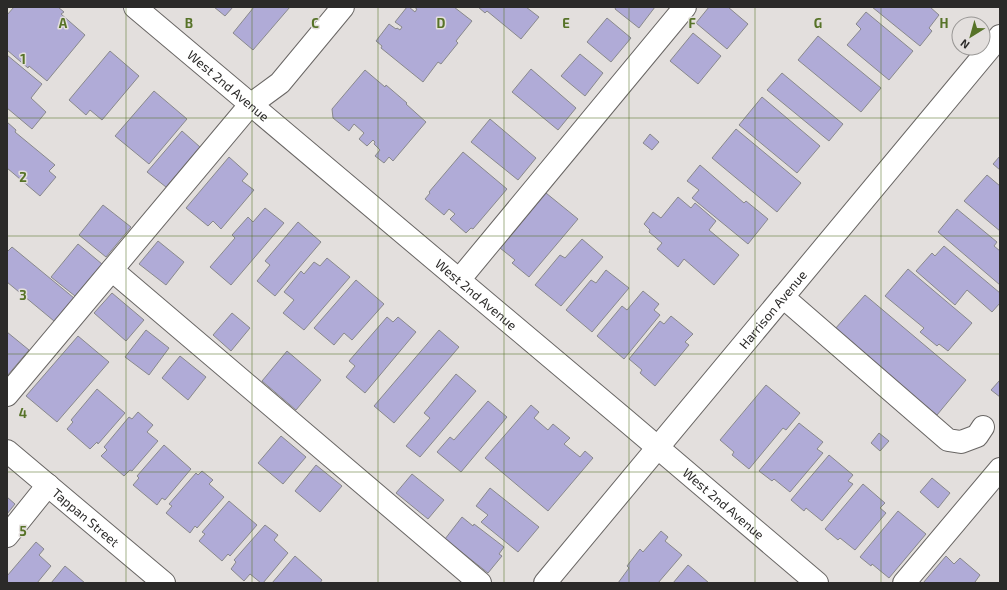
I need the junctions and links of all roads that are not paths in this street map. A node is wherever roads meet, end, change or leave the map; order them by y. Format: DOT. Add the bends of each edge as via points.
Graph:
graph roads {
  1 [pos="135,7"];
  2 [pos="343,7"];
  3 [pos="685,7"];
  4 [pos="1000,36"];
  5 [pos="250,105"];
  6 [pos="112,270"];
  7 [pos="459,280"];
  8 [pos="783,297"];
  9 [pos="7,395"];
  10 [pos="983,428"];
  11 [pos="658,448"];
  12 [pos="7,451"];
  13 [pos="1000,469"];
  14 [pos="48,485"];
  15 [pos="7,536"];
  16 [pos="164,583"];
  17 [pos="480,583"];
  18 [pos="545,583"];
  19 [pos="817,583"];
  20 [pos="904,583"];
  1 -- 5 [label="street, West 2nd Avenue"];
  2 -- 5 [label="street" via="280,83"];
  3 -- 7 [label="street"];
  4 -- 8 [label="street, Harrison Avenue"];
  5 -- 6 [label="street"];
  5 -- 7 [label="street, West 2nd Avenue"];
  6 -- 9 [label="street"];
  6 -- 17 [label="street"];
  7 -- 11 [label="street, West 2nd Avenue"];
  8 -- 10 [label="street" via="948,440 961,442 977,436"];
  8 -- 11 [label="street, Harrison Avenue"];
  11 -- 18 [label="street, Harrison Avenue"];
  11 -- 19 [label="street, West 2nd Avenue"];
  12 -- 14 [label="street, Tappan Street"];
  13 -- 20 [label="street"];
  14 -- 15 [label="street"];
  14 -- 16 [label="street, Tappan Street"];
}
